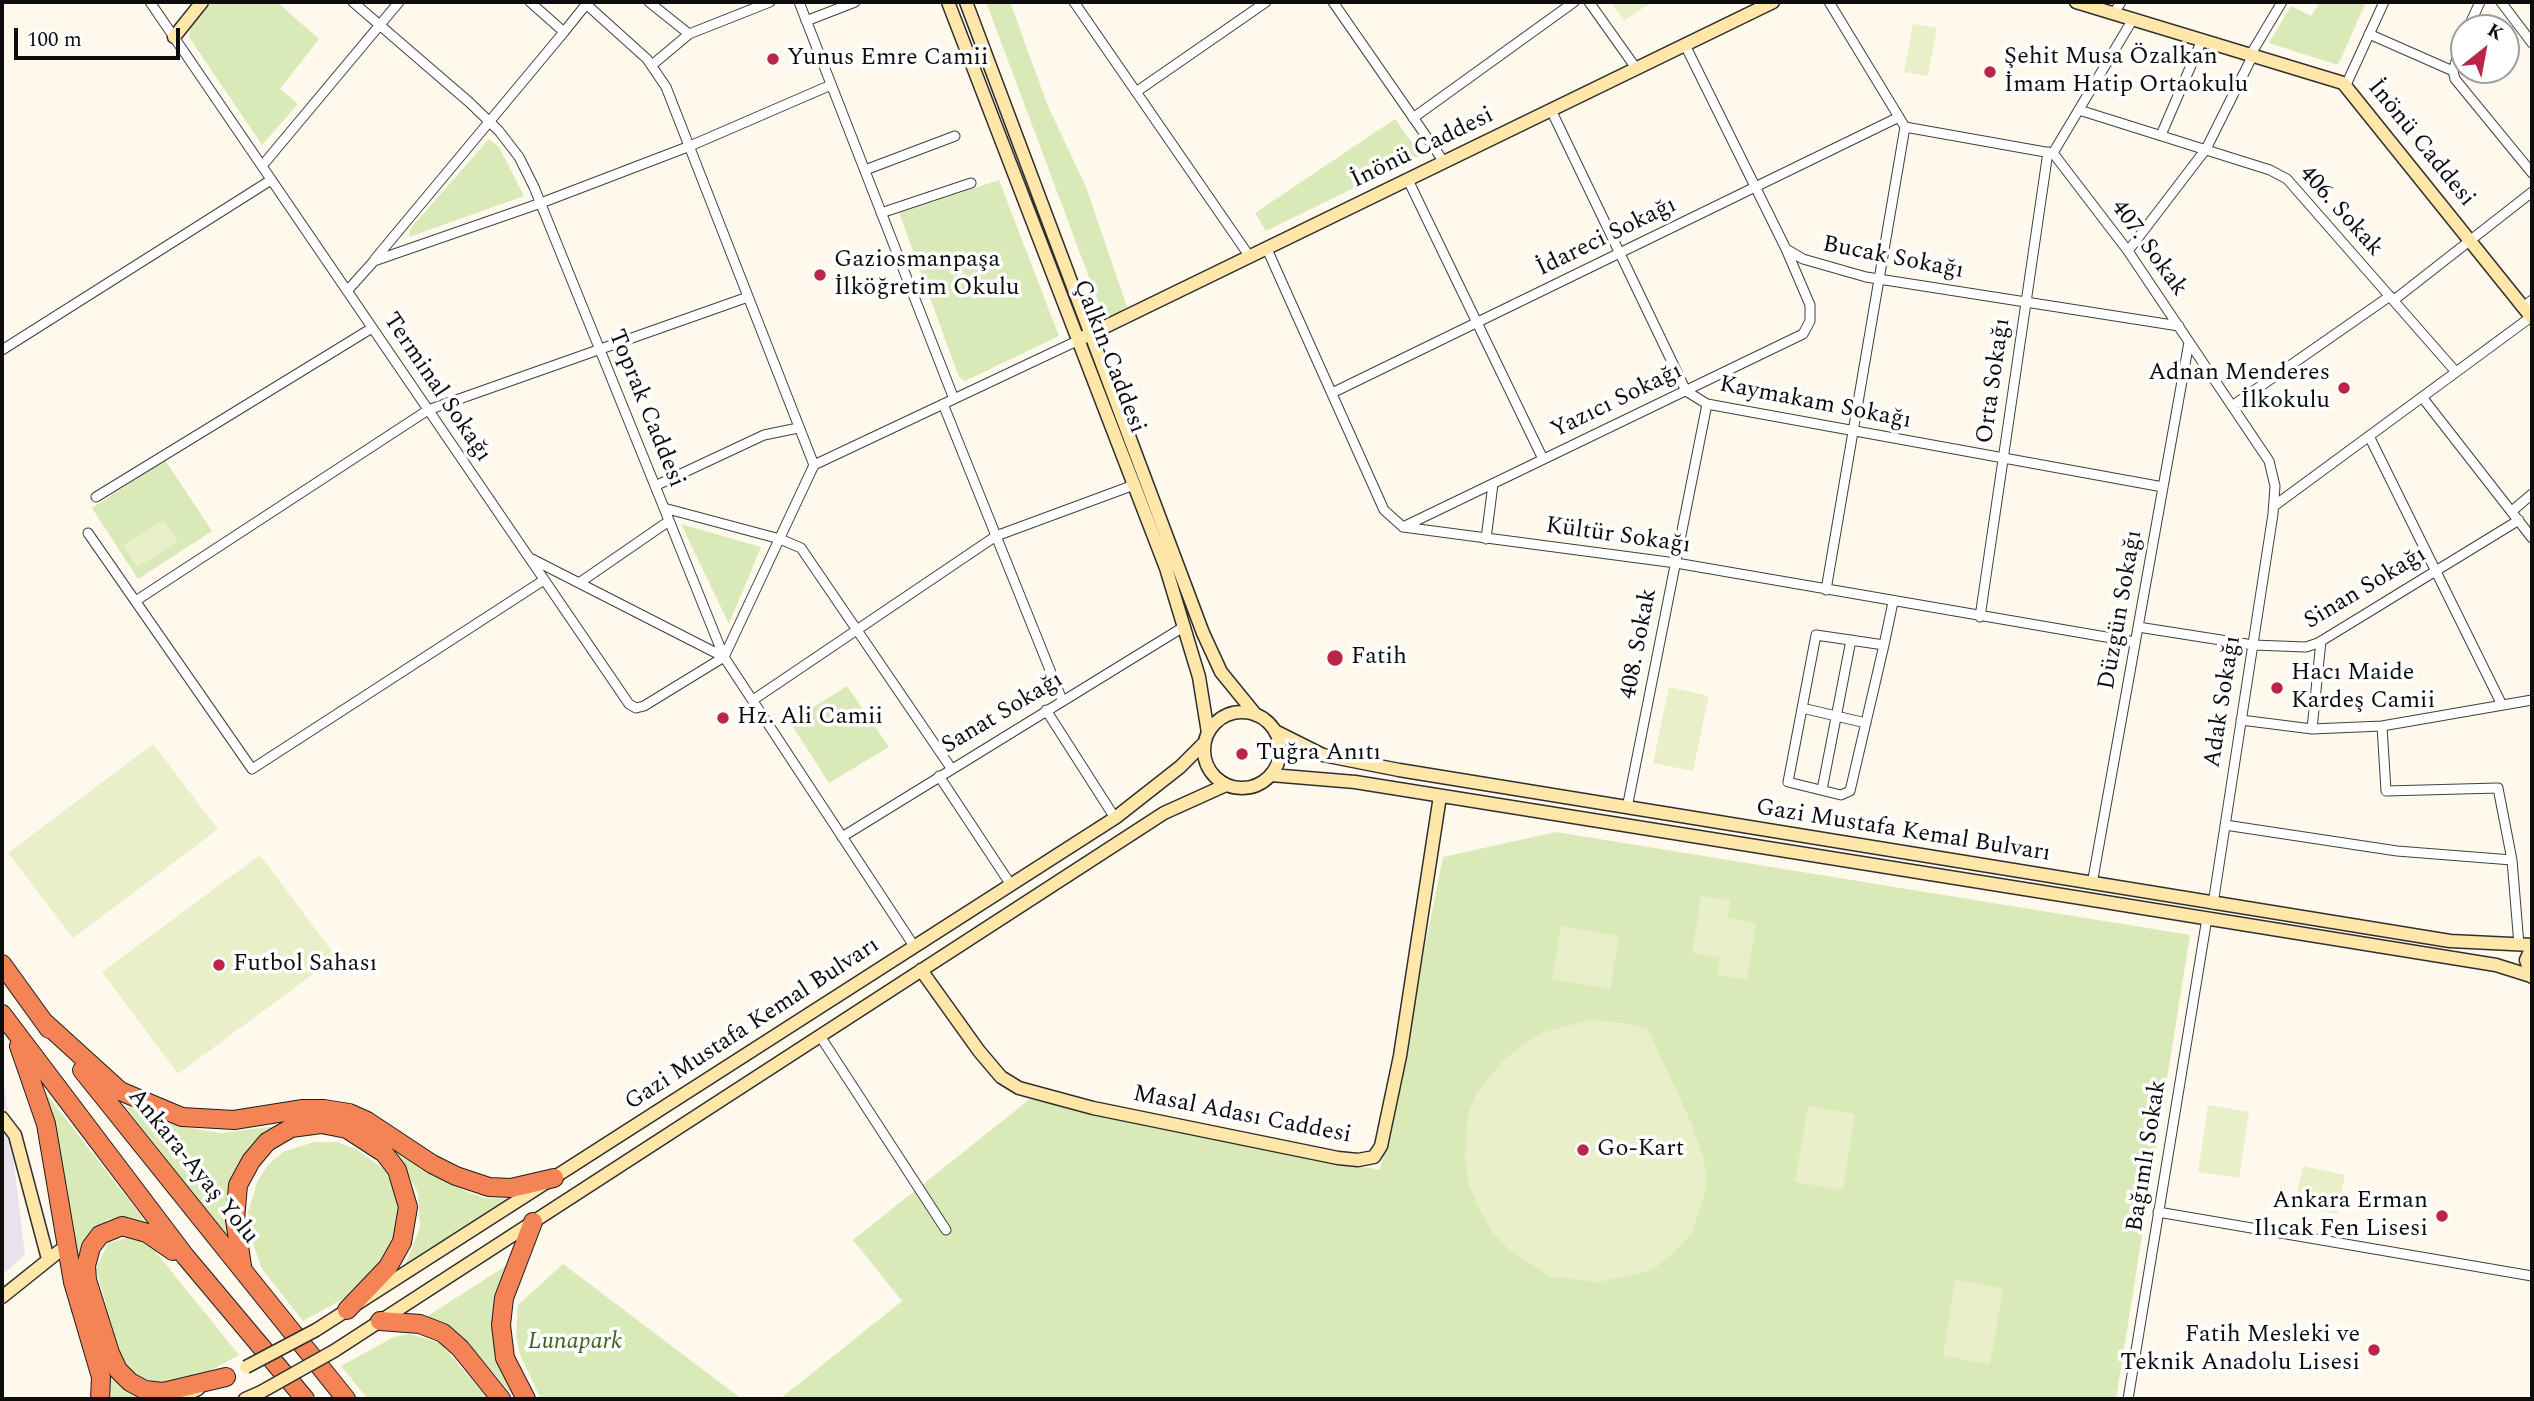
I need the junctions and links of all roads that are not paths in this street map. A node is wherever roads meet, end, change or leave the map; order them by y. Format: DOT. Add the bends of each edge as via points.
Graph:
graph roads {
  1 [pos="150,2"];
  2 [pos="202,2"];
  3 [pos="353,2"];
  4 [pos="399,2"];
  5 [pos="530,2"];
  6 [pos="649,2"];
  7 [pos="770,2"];
  8 [pos="799,2"];
  9 [pos="855,2"];
  10 [pos="948,2"];
  11 [pos="966,2"];
  12 [pos="1074,2"];
  13 [pos="1266,2"];
  14 [pos="1333,2"];
  15 [pos="1574,2"];
  16 [pos="1589,2"];
  17 [pos="1773,2"];
  18 [pos="1829,2"];
  19 [pos="2076,2"];
  20 [pos="2282,2"];
  21 [pos="2384,2"];
  22 [pos="2501,2"];
  23 [pos="587,3"];
  24 [pos="2118,8"];
  25 [pos="2133,19"];
  26 [pos="806,21"];
  27 [pos="380,25"];
  28 [pos="2532,25"];
  29 [pos="564,32"];
  30 [pos="2524,32"];
  31 [pos="689,34"];
  32 [pos="2369,34"];
  33 [pos="174,37"];
  34 [pos="2202,40"];
  35 [pos="2532,43"];
  36 [pos="1685,44"];
  37 [pos="2252,55"];
  38 [pos="652,65"];
  39 [pos="1636,68"];
  40 [pos="2450,70"];
  41 [pos="2459,84"];
  42 [pos="831,85"];
  43 [pos="2346,85"];
  44 [pos="1136,92"];
  45 [pos="1550,110"];
  46 [pos="2079,110"];
  47 [pos="1899,117"];
  48 [pos="1413,118"];
  49 [pos="491,122"];
  50 [pos="1905,127"];
  51 [pos="2161,135"];
  52 [pos="955,136"];
  53 [pos="690,146"];
  54 [pos="2206,149"];
  55 [pos="2050,153"];
  56 [pos="1444,162"];
  57 [pos="262,166"];
  58 [pos="865,170"];
  59 [pos="2532,173"];
  60 [pos="271,180"];
  61 [pos="1408,180"];
  62 [pos="971,183"];
  63 [pos="1755,187"];
  64 [pos="2532,192"];
  65 [pos="541,203"];
  66 [pos="881,213"];
  67 [pos="2470,241"];
  68 [pos="1267,249"];
  69 [pos="1786,249"];
  70 [pos="2128,251"];
  71 [pos="1620,253"];
  72 [pos="1250,257"];
  73 [pos="374,261"];
  74 [pos="1879,279"];
  75 [pos="347,291"];
  76 [pos="748,297"];
  77 [pos="2392,298"];
  78 [pos="2026,302"];
  79 [pos="2530,310"];
  80 [pos="1477,322"];
  81 [pos="2179,326"];
  82 [pos="372,328"];
  83 [pos="1085,337"];
  84 [pos="2189,342"];
  85 [pos="599,348"];
  86 [pos="2,351"];
  87 [pos="2456,372"];
  88 [pos="1686,390"];
  89 [pos="1332,393"];
  90 [pos="2422,397"];
  91 [pos="954,399"];
  92 [pos="943,404"];
  93 [pos="1707,404"];
  94 [pos="2232,406"];
  95 [pos="428,410"];
  96 [pos="797,428"];
  97 [pos="1853,431"];
  98 [pos="2369,436"];
  99 [pos="2003,458"];
  100 [pos="1543,459"];
  101 [pos="814,465"];
  102 [pos="1493,484"];
  103 [pos="1134,485"];
  104 [pos="655,486"];
  105 [pos="2163,487"];
  106 [pos="2532,494"];
  107 [pos="96,497"];
  108 [pos="2274,506"];
  109 [pos="664,508"];
  110 [pos="2512,511"];
  111 [pos="2519,520"];
  112 [pos="669,521"];
  113 [pos="1403,527"];
  114 [pos="89,533"];
  115 [pos="996,536"];
  116 [pos="780,538"];
  117 [pos="2532,538"];
  118 [pos="1486,539"];
  119 [pos="529,558"];
  120 [pos="1676,563"];
  121 [pos="2438,569"];
  122 [pos="544,580"];
  123 [pos="579,583"];
  124 [pos="1826,590"];
  125 [pos="137,600"];
  126 [pos="1894,602"];
  127 [pos="1979,617"];
  128 [pos="1185,625"];
  129 [pos="2138,627"];
  130 [pos="859,629"];
  131 [pos="1851,640"];
  132 [pos="2321,641"];
  133 [pos="2135,642"];
  134 [pos="1884,645"];
  135 [pos="2253,645"];
  136 [pos="724,657"];
  137 [pos="752,700"];
  138 [pos="1062,700"];
  139 [pos="2532,700"];
  140 [pos="2502,705"];
  141 [pos="1802,708"];
  142 [pos="1046,710"];
  143 [pos="1256,715"];
  144 [pos="1836,715"];
  145 [pos="2241,720"];
  146 [pos="1866,723"];
  147 [pos="2382,726"];
  148 [pos="2312,729"];
  149 [pos="1275,731"];
  150 [pos="1206,738"];
  151 [pos="951,768"];
  152 [pos="1271,775"];
  153 [pos="939,776"];
  154 [pos="1226,785"];
  155 [pos="1822,790"];
  156 [pos="1440,796"];
  157 [pos="1627,808"];
  158 [pos="1115,818"];
  159 [pos="2225,825"];
  160 [pos="842,837"];
  161 [pos="2512,860"];
  162 [pos="2092,884"];
  163 [pos="1011,885"];
  164 [pos="2213,904"];
  165 [pos="2207,918"];
  166 [pos="914,946"];
  167 [pos="2528,946"];
  168 [pos="2,964"];
  169 [pos="921,970"];
  170 [pos="2532,976"];
  171 [pos="2,1014"];
  172 [pos="44,1022"];
  173 [pos="13,1030"];
  174 [pos="820,1036"];
  175 [pos="2,1118"];
  176 [pos="554,1178"];
  177 [pos="2158,1212"];
  178 [pos="533,1222"];
  179 [pos="946,1230"];
  180 [pos="67,1245"];
  181 [pos="48,1259"];
  182 [pos="243,1269"];
  183 [pos="2532,1276"];
  184 [pos="212,1288"];
  185 [pos="2,1297"];
  186 [pos="347,1311"];
  187 [pos="380,1321"];
  188 [pos="226,1377"];
  189 [pos="100,1399"];
  190 [pos="177,1399"];
  191 [pos="245,1399"];
  192 [pos="305,1399"];
  193 [pos="346,1399"];
  194 [pos="501,1399"];
  195 [pos="526,1399"];
  196 [pos="2127,1399"];
  1 -- 33 [label="street, Terminal Sokağı"];
  2 -- 33 [label="main road"];
  3 -- 27 [label="street, Toprak Caddesi"];
  4 -- 27 [label="street"];
  5 -- 29 [label="street"];
  6 -- 31 [label="street"];
  7 -- 31 [label="street"];
  8 -- 26 [label="street"];
  9 -- 26 [label="street"];
  10 -- 83 [label="main road, Çalkın Caddesi"];
  11 -- 83 [label="main road, Çalkın Caddesi"];
  12 -- 44 [label="street"];
  13 -- 44 [label="street"];
  14 -- 48 [label="street"];
  15 -- 48 [label="street"];
  16 -- 39 [label="street"];
  17 -- 36 [label="main road, İnönü Caddesi"];
  18 -- 47 [label="street"];
  19 -- 24 [label="main road, İnönü Caddesi"];
  20 -- 37 [label="street"];
  21 -- 32 [label="street"];
  22 -- 30 [label="street"];
  23 -- 29 [label="street"];
  23 -- 38 [label="street"];
  24 -- 25 [label="main road, İnönü Caddesi"];
  25 -- 34 [label="main road, İnönü Caddesi"];
  25 -- 46 [label="street"];
  26 -- 42 [label="street"];
  27 -- 49 [label="street, Toprak Caddesi"];
  27 -- 57 [label="street"];
  28 -- 30 [label="street"];
  29 -- 49 [label="street"];
  30 -- 35 [label="street"];
  31 -- 38 [label="street"];
  32 -- 40 [label="street"];
  32 -- 43 [label="street"];
  33 -- 57 [label="street, Terminal Sokağı"];
  34 -- 37 [label="main road, İnönü Caddesi"];
  34 -- 51 [label="street"];
  36 -- 39 [label="main road, İnönü Caddesi"];
  36 -- 63 [label="street, Bucak Sokağı"];
  37 -- 43 [label="main road, İnönü Caddesi"];
  37 -- 54 [label="street"];
  38 -- 53 [label="street" via="666,86"];
  39 -- 45 [label="main road, İnönü Caddesi"];
  41 -- 59 [label="street"];
  42 -- 53 [label="street"];
  42 -- 58 [label="street"];
  43 -- 67 [label="main road, İnönü Caddesi"];
  44 -- 72 [label="street"];
  45 -- 56 [label="main road, İnönü Caddesi"];
  45 -- 71 [label="street, Kaymakam Sokağı"];
  46 -- 51 [label="street, 406. Sokak"];
  46 -- 55 [label="street"];
  47 -- 50 [label="street"];
  47 -- 63 [label="street, İdareci Sokağı"];
  48 -- 56 [label="street"];
  49 -- 65 [label="street, Toprak Caddesi" via="519,157"];
  49 -- 73 [label="street"];
  50 -- 55 [label="street"];
  50 -- 74 [label="street"];
  51 -- 54 [label="street, 406. Sokak"];
  52 -- 58 [label="street"];
  53 -- 65 [label="street"];
  53 -- 76 [label="street"];
  54 -- 70 [label="street"];
  54 -- 77 [label="street, 406. Sokak" via="2287,179"];
  55 -- 70 [label="street, 407. Sokak"];
  55 -- 78 [label="street, Orta Sokağı"];
  56 -- 61 [label="main road, İnönü Caddesi"];
  57 -- 60 [label="street, Terminal Sokağı"];
  58 -- 66 [label="street"];
  60 -- 75 [label="street, Terminal Sokağı"];
  60 -- 86 [label="street"];
  61 -- 68 [label="main road, İnönü Caddesi"];
  61 -- 80 [label="street"];
  62 -- 66 [label="street"];
  63 -- 69 [label="street, Bucak Sokağı"];
  63 -- 71 [label="street, İdareci Sokağı"];
  64 -- 67 [label="street"];
  65 -- 73 [label="street"];
  65 -- 85 [label="street, Toprak Caddesi"];
  66 -- 91 [label="street"];
  67 -- 77 [label="street"];
  67 -- 79 [label="main road, İnönü Caddesi"];
  68 -- 72 [label="main road, İnönü Caddesi"];
  68 -- 89 [label="street"];
  69 -- 74 [label="street, Bucak Sokağı" via="1817,265"];
  69 -- 88 [label="street, Yazıcı Sokağı" via="1810,305 1805,332"];
  70 -- 81 [label="street, 407. Sokak"];
  71 -- 80 [label="street, İdareci Sokağı"];
  71 -- 88 [label="street, Kaymakam Sokağı"];
  72 -- 83 [label="main road, İnönü Caddesi"];
  73 -- 75 [label="street"];
  74 -- 78 [label="street, Bucak Sokağı"];
  74 -- 97 [label="street"];
  75 -- 82 [label="street, Terminal Sokağı"];
  76 -- 85 [label="street"];
  76 -- 96 [label="street"];
  77 -- 87 [label="street, 406. Sokak"];
  77 -- 94 [label="street"];
  78 -- 81 [label="street, Bucak Sokağı"];
  78 -- 99 [label="street, Orta Sokağı"];
  79 -- 87 [label="street"];
  80 -- 89 [label="street, İdareci Sokağı"];
  80 -- 100 [label="street"];
  81 -- 84 [label="street, 407. Sokak"];
  82 -- 95 [label="street, Terminal Sokağı"];
  82 -- 107 [label="street"];
  83 -- 91 [label="street"];
  83 -- 103 [label="main road, Çalkın Caddesi"];
  83 -- 143 [label="main road, Çalkın Caddesi" via="1203,633 1221,672"];
  84 -- 94 [label="street, 407. Sokak"];
  84 -- 105 [label="street, Düzgün Sokağı"];
  85 -- 95 [label="street"];
  85 -- 104 [label="street, Toprak Caddesi"];
  87 -- 90 [label="street"];
  88 -- 93 [label="street, Kaymakam Sokağı"];
  88 -- 100 [label="street, Yazıcı Sokağı"];
  89 -- 113 [label="street" via="1384,510"];
  90 -- 98 [label="street"];
  90 -- 110 [label="street"];
  91 -- 92 [label="street"];
  92 -- 101 [label="street"];
  92 -- 115 [label="street"];
  93 -- 97 [label="street, Kaymakam Sokağı"];
  93 -- 120 [label="street, 408. Sokak"];
  94 -- 108 [label="street, 407. Sokak" via="2269,461"];
  95 -- 119 [label="street, Terminal Sokağı"];
  95 -- 125 [label="street"];
  96 -- 101 [label="street"];
  96 -- 104 [label="street" via="764,435"];
  97 -- 99 [label="street, Kaymakam Sokağı"];
  97 -- 124 [label="street"];
  98 -- 108 [label="street"];
  98 -- 121 [label="street"];
  99 -- 105 [label="street, Kaymakam Sokağı"];
  99 -- 127 [label="street, Orta Sokağı"];
  100 -- 102 [label="street, Yazıcı Sokağı"];
  101 -- 116 [label="street"];
  102 -- 113 [label="street, Yazıcı Sokağı"];
  102 -- 118 [label="street"];
  103 -- 115 [label="street"];
  103 -- 128 [label="main road, Çalkın Caddesi"];
  104 -- 109 [label="street, Toprak Caddesi"];
  105 -- 129 [label="street, Düzgün Sokağı"];
  106 -- 110 [label="street"];
  108 -- 135 [label="street, Adak Sokağı"];
  109 -- 112 [label="street"];
  109 -- 116 [label="street, Toprak Caddesi"];
  110 -- 111 [label="street"];
  111 -- 117 [label="street"];
  111 -- 121 [label="street, Sinan Sokağı"];
  112 -- 123 [label="street"];
  112 -- 136 [label="street"];
  113 -- 118 [label="street, Kültür Sokağı"];
  114 -- 125 [label="street"];
  115 -- 130 [label="street"];
  115 -- 138 [label="street"];
  116 -- 130 [label="street, Toprak Caddesi" via="809,555"];
  116 -- 136 [label="street"];
  118 -- 120 [label="street, Kültür Sokağı"];
  119 -- 122 [label="street, Terminal Sokağı"];
  119 -- 123 [label="street"];
  120 -- 124 [label="street, Kültür Sokağı"];
  120 -- 157 [label="street, 408. Sokak"];
  121 -- 132 [label="street, Sinan Sokağı"];
  121 -- 140 [label="street"];
  122 -- 125 [label="street" via="252,769"];
  122 -- 136 [label="street, Terminal Sokağı" via="636,708"];
  123 -- 136 [label="street"];
  124 -- 126 [label="street, Kültür Sokağı"];
  126 -- 127 [label="street, Kültür Sokağı"];
  126 -- 134 [label="street"];
  127 -- 133 [label="street, Kültür Sokağı"];
  128 -- 138 [label="street, Sanat Sokağı"];
  128 -- 150 [label="main road, Çalkın Caddesi" via="1199,677"];
  129 -- 133 [label="street, Düzgün Sokağı"];
  129 -- 135 [label="street, Sinan Sokağı"];
  130 -- 137 [label="street"];
  130 -- 151 [label="street, Toprak Caddesi"];
  131 -- 134 [label="street"];
  131 -- 141 [label="street" via="1816,635"];
  131 -- 144 [label="street"];
  132 -- 135 [label="street, Sinan Sokağı" via="2300,648"];
  132 -- 148 [label="street"];
  133 -- 162 [label="street, Düzgün Sokağı"];
  134 -- 146 [label="street"];
  135 -- 145 [label="street, Adak Sokağı"];
  136 -- 137 [label="street"];
  137 -- 160 [label="street"];
  138 -- 142 [label="street, Sanat Sokağı"];
  139 -- 140 [label="street"];
  140 -- 147 [label="street"];
  141 -- 144 [label="street"];
  141 -- 155 [label="street" via="1788,782"];
  142 -- 151 [label="street, Sanat Sokağı"];
  142 -- 158 [label="street"];
  143 -- 149 [label="main road"];
  143 -- 150 [label="main road" via="1223,717"];
  144 -- 146 [label="street"];
  144 -- 155 [label="street"];
  145 -- 148 [label="street"];
  145 -- 159 [label="street, Adak Sokağı"];
  146 -- 155 [label="street" via="1850,791 1841,795"];
  147 -- 148 [label="street"];
  147 -- 161 [label="street" via="2386,791 2498,788"];
  149 -- 152 [label="main road" via="1280,754"];
  149 -- 157 [label="main road, Gazi Mustafa Kemal Bulvarı" via="1323,755"];
  150 -- 154 [label="main road" via="1208,767"];
  150 -- 158 [label="main road, Gazi Mustafa Kemal Bulvarı" via="1180,767"];
  151 -- 153 [label="street, Sanat Sokağı"];
  152 -- 154 [label="main road" via="1251,787"];
  152 -- 156 [label="main road, Gazi Mustafa Kemal Bulvarı"];
  153 -- 160 [label="street, Sanat Sokağı"];
  153 -- 163 [label="street"];
  154 -- 169 [label="main road, Gazi Mustafa Kemal Bulvarı" via="1164,813"];
  156 -- 165 [label="main road, Gazi Mustafa Kemal Bulvarı"];
  156 -- 169 [label="main road, Masal Adası Caddesi" via="1400,1056 1381,1146 1374,1157 1338,1158 1093,1108 1019,1088 1001,1077 979,1051"];
  157 -- 162 [label="main road, Gazi Mustafa Kemal Bulvarı"];
  158 -- 163 [label="main road, Gazi Mustafa Kemal Bulvarı"];
  159 -- 161 [label="street" via="2397,851"];
  159 -- 164 [label="street, Adak Sokağı"];
  160 -- 166 [label="street"];
  161 -- 167 [label="street"];
  162 -- 164 [label="main road, Gazi Mustafa Kemal Bulvarı"];
  163 -- 166 [label="main road, Gazi Mustafa Kemal Bulvarı"];
  164 -- 167 [label="main road, Gazi Mustafa Kemal Bulvarı" via="2450,941"];
  165 -- 170 [label="main road, Gazi Mustafa Kemal Bulvarı" via="2496,965"];
  165 -- 177 [label="street, Bağımlı Sokak"];
  166 -- 176 [label="main road, Gazi Mustafa Kemal Bulvarı"];
  167 -- 170 [label="main road" via="2526,960"];
  168 -- 172 [label="highway, Ankara-Ayaş Yolu"];
  169 -- 174 [label="main road, Gazi Mustafa Kemal Bulvarı"];
  171 -- 173 [label="highway"];
  172 -- 176 [label="highway" via="120,1091 181,1117 234,1120 303,1109 349,1113 444,1170 489,1187 511,1188"];
  172 -- 182 [label="highway, Ankara-Ayaş Yolu"];
  173 -- 180 [label="highway" via="46,1124"];
  173 -- 184 [label="highway"];
  174 -- 178 [label="main road, Gazi Mustafa Kemal Bulvarı"];
  174 -- 179 [label="street"];
  175 -- 181 [label="main road" via="15,1135"];
  176 -- 186 [label="main road, Gazi Mustafa Kemal Bulvarı"];
  177 -- 183 [label="street"];
  177 -- 196 [label="street, Bağımlı Sokak"];
  178 -- 187 [label="main road, Gazi Mustafa Kemal Bulvarı"];
  178 -- 195 [label="highway" via="513,1270 501,1325 505,1358"];
  180 -- 181 [label="main road"];
  180 -- 189 [label="highway" via="101,1377"];
  181 -- 185 [label="main road"];
  182 -- 186 [label="highway" via="235,1220 238,1185 251,1161 267,1142 291,1128 321,1124 347,1129 384,1153 397,1170 408,1208 402,1242 388,1267"];
  182 -- 193 [label="highway, Ankara-Ayaş Yolu"];
  184 -- 188 [label="highway" via="162,1240 134,1227 110,1228 100,1235 86,1266 110,1353 130,1382 163,1392"];
  184 -- 192 [label="highway"];
  186 -- 188 [label="main road, Gazi Mustafa Kemal Bulvarı, bridge"];
  187 -- 191 [label="main road, Gazi Mustafa Kemal Bulvarı, bridge"];
  187 -- 194 [label="highway" via="420,1325 443,1333"];
  188 -- 190 [label="main road, Gazi Mustafa Kemal Bulvarı"];
}
